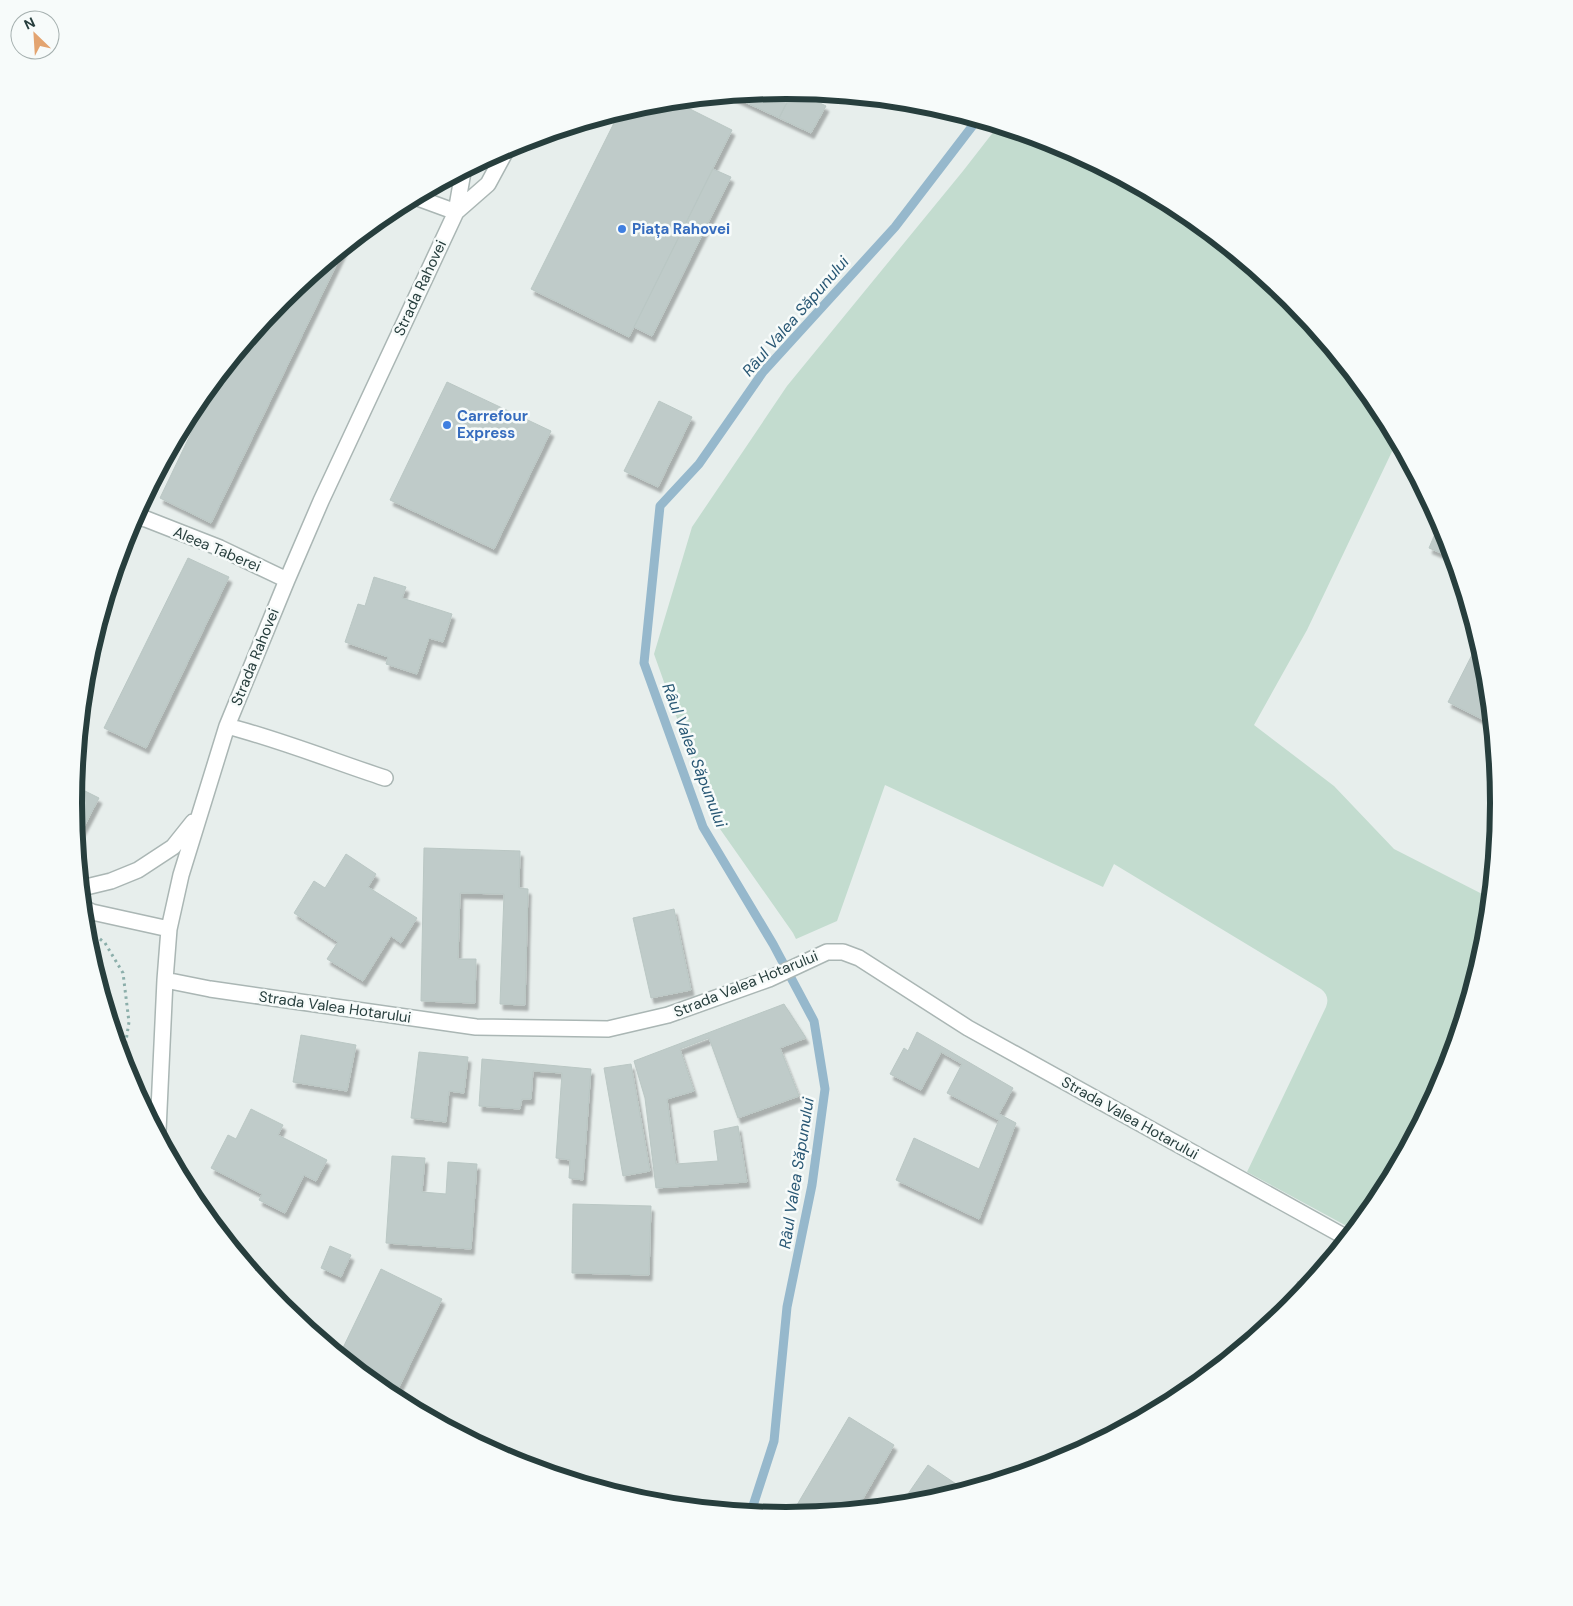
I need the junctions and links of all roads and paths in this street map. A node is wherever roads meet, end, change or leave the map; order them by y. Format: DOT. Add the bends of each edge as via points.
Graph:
graph roads {
  1 [pos="501,160"];
  2 [pos="462,179"];
  3 [pos="424,200"];
  4 [pos="456,212"];
  5 [pos="143,519"];
  6 [pos="287,580"];
  7 [pos="227,726"];
  8 [pos="385,778"];
  9 [pos="198,818"];
  10 [pos="88,886"];
  11 [pos="92,912"];
  12 [pos="169,929"];
  13 [pos="98,938"];
  14 [pos="164,980"];
  15 [pos="126,1044"];
  16 [pos="158,1120"];
  17 [pos="1342,1235"];
  1 -- 4 [label="street, Strada Rahovei" via="488,184"];
  2 -- 4 [label="street, Strada Rahovei"];
  3 -- 4 [label="street"];
  4 -- 6 [label="street, Strada Rahovei"];
  5 -- 6 [label="street, Aleea Taberei" via="220,548"];
  6 -- 7 [label="street, Strada Rahovei"];
  7 -- 8 [label="street" via="266,736"];
  7 -- 9 [label="street, Strada Rahovei"];
  9 -- 10 [label="street" via="173,847 138,870"];
  9 -- 12 [label="street, Strada Rahovei"];
  11 -- 12 [label="street"];
  12 -- 14 [label="street, Strada Rahovei"];
  13 -- 15 [label="path" via="105,943 123,973 129,1022"];
  14 -- 16 [label="street, Strada Rahovei"];
  14 -- 17 [label="street, Strada Valea Hotarului" via="476,1027 608,1029 668,1015 768,979 827,952 843,952 858,958 968,1028"];
}
